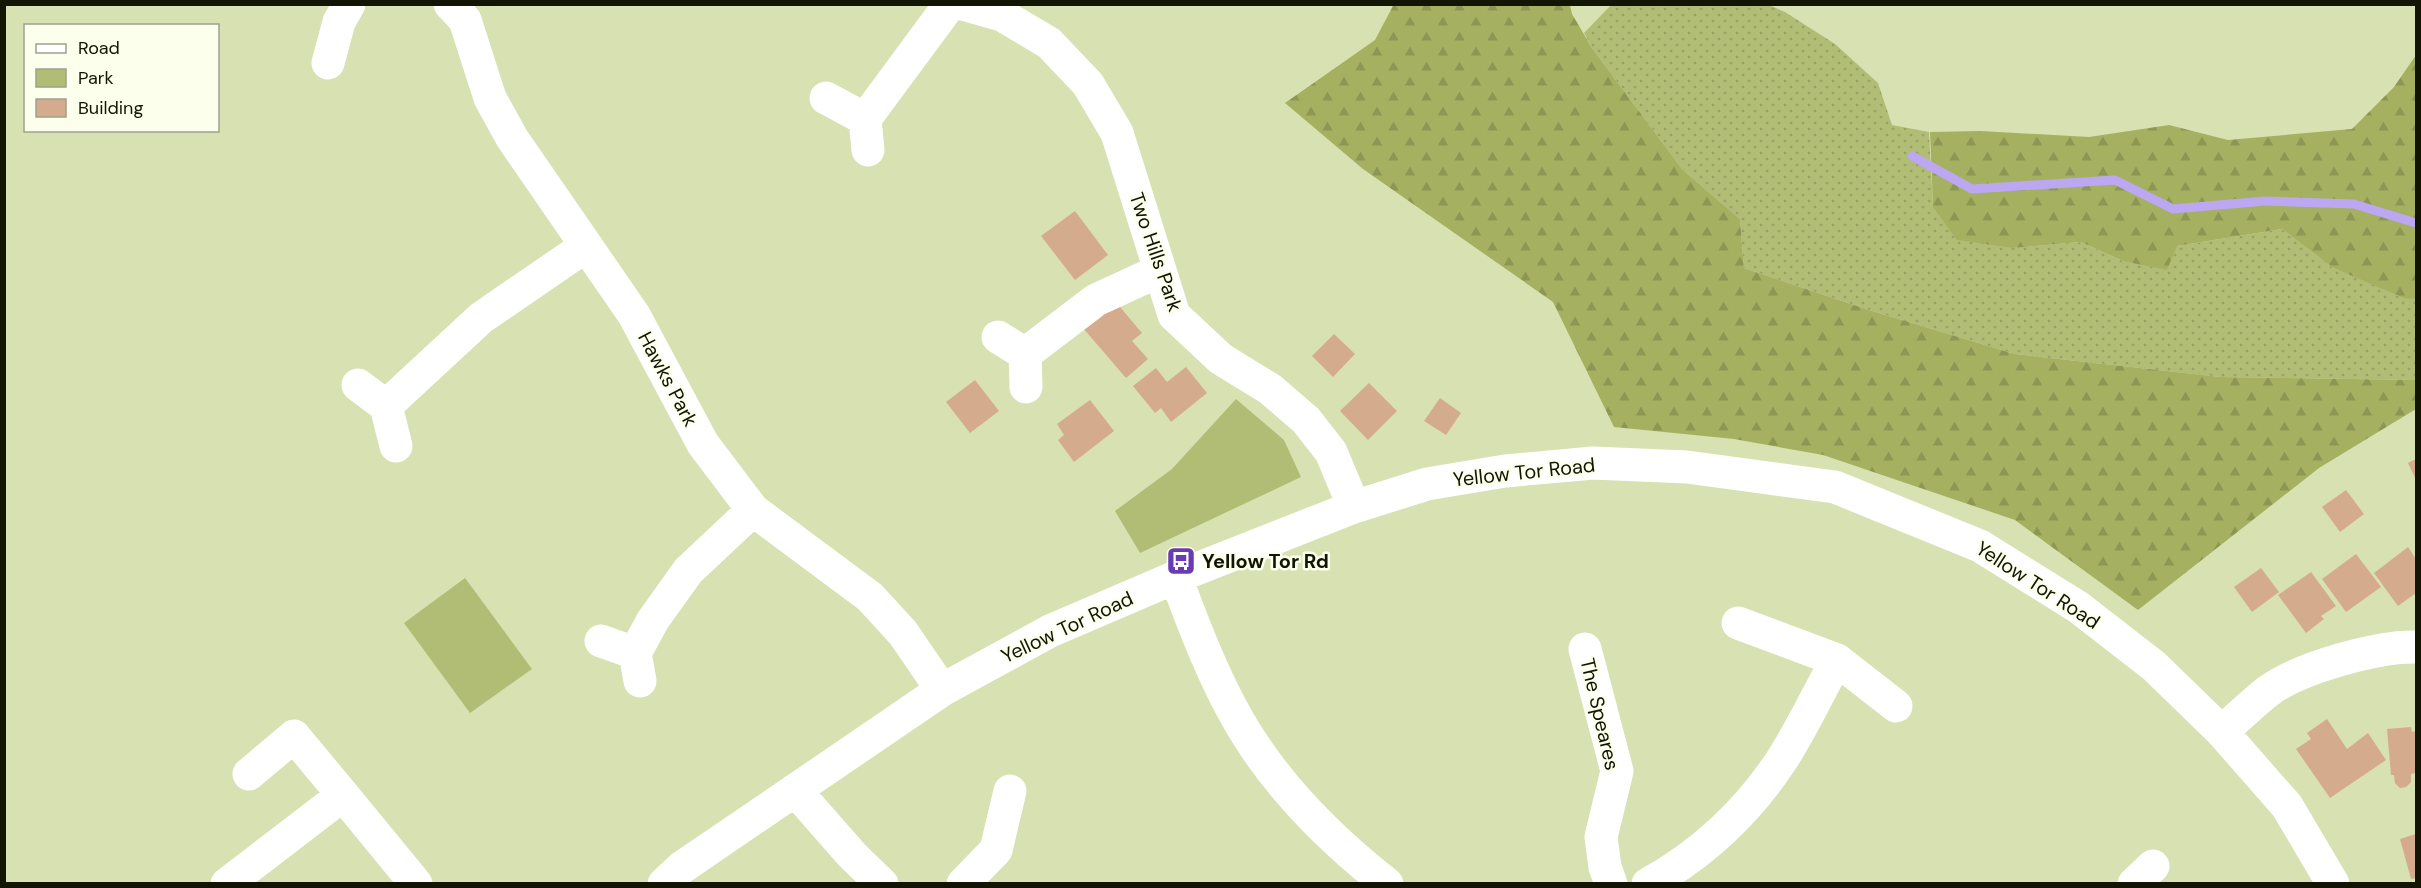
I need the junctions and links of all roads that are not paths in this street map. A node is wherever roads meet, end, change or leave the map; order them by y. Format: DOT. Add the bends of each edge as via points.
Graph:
graph roads {
  1 [pos="349,4"];
  2 [pos="450,4"];
  3 [pos="950,4"];
  4 [pos="963,4"];
  5 [pos="328,63"];
  6 [pos="826,98"];
  7 [pos="586,246"];
  8 [pos="1159,271"];
  9 [pos="358,385"];
  10 [pos="1026,387"];
  11 [pos="386,406"];
  12 [pos="396,446"];
  13 [pos="1354,507"];
  14 [pos="753,510"];
  15 [pos="1176,577"];
  16 [pos="1738,623"];
  17 [pos="601,641"];
  18 [pos="2416,647"];
  19 [pos="1585,649"];
  20 [pos="1837,660"];
  21 [pos="942,690"];
  22 [pos="1896,706"];
  23 [pos="2222,732"];
  24 [pos="249,774"];
  25 [pos="795,790"];
  26 [pos="1010,791"];
  27 [pos="343,795"];
  28 [pos="872,880"];
  29 [pos="227,884"];
  30 [pos="416,884"];
  31 [pos="664,884"];
  32 [pos="963,884"];
  33 [pos="1387,884"];
  34 [pos="1611,884"];
  35 [pos="1648,884"];
  36 [pos="2333,884"];
  1 -- 5 [label="street" via="339,22"];
  2 -- 7 [label="street, Hawks Park" via="465,20 490,98 512,138"];
  3 -- 6 [label="street" via="866,134"];
  4 -- 8 [label="street, Two Hills Park" via="1002,15 1049,44 1088,84 1117,133"];
  7 -- 11 [label="street" via="481,318"];
  7 -- 14 [label="street, Hawks Park" via="634,315 702,444"];
  8 -- 10 [label="street" via="1012,345"];
  8 -- 13 [label="street, Two Hills Park" via="1174,315 1221,359 1270,389 1306,420 1331,452"];
  9 -- 11 [label="street"];
  11 -- 12 [label="street"];
  13 -- 15 [label="street, Yellow Tor Road"];
  13 -- 23 [label="street, Yellow Tor Road" via="1427,484 1505,471 1593,463 1687,467 1835,487 1990,552 2078,608 2154,666"];
  14 -- 17 [label="street" via="688,570 653,620 638,667"];
  14 -- 21 [label="street, Hawks Park" via="870,597 903,633"];
  15 -- 21 [label="street, Yellow Tor Road" via="1050,631"];
  15 -- 33 [label="street" via="1231,709 1269,766 1311,815"];
  16 -- 20 [label="street"];
  18 -- 23 [label="street" via="2319,666 2269,690"];
  19 -- 34 [label="street, The Speares" via="1617,771 1601,837"];
  20 -- 22 [label="street"];
  20 -- 35 [label="street" via="1782,760 1740,815 1678,868"];
  21 -- 25 [label="street, Yellow Tor Road"];
  23 -- 36 [label="street, Yellow Tor Road" via="2287,806"];
  24 -- 27 [label="street" via="294,736"];
  25 -- 28 [label="street"];
  25 -- 31 [label="street, Yellow Tor Road" via="681,868"];
  26 -- 32 [label="street" via="996,850"];
  27 -- 29 [label="street"];
  27 -- 30 [label="street"];
}
